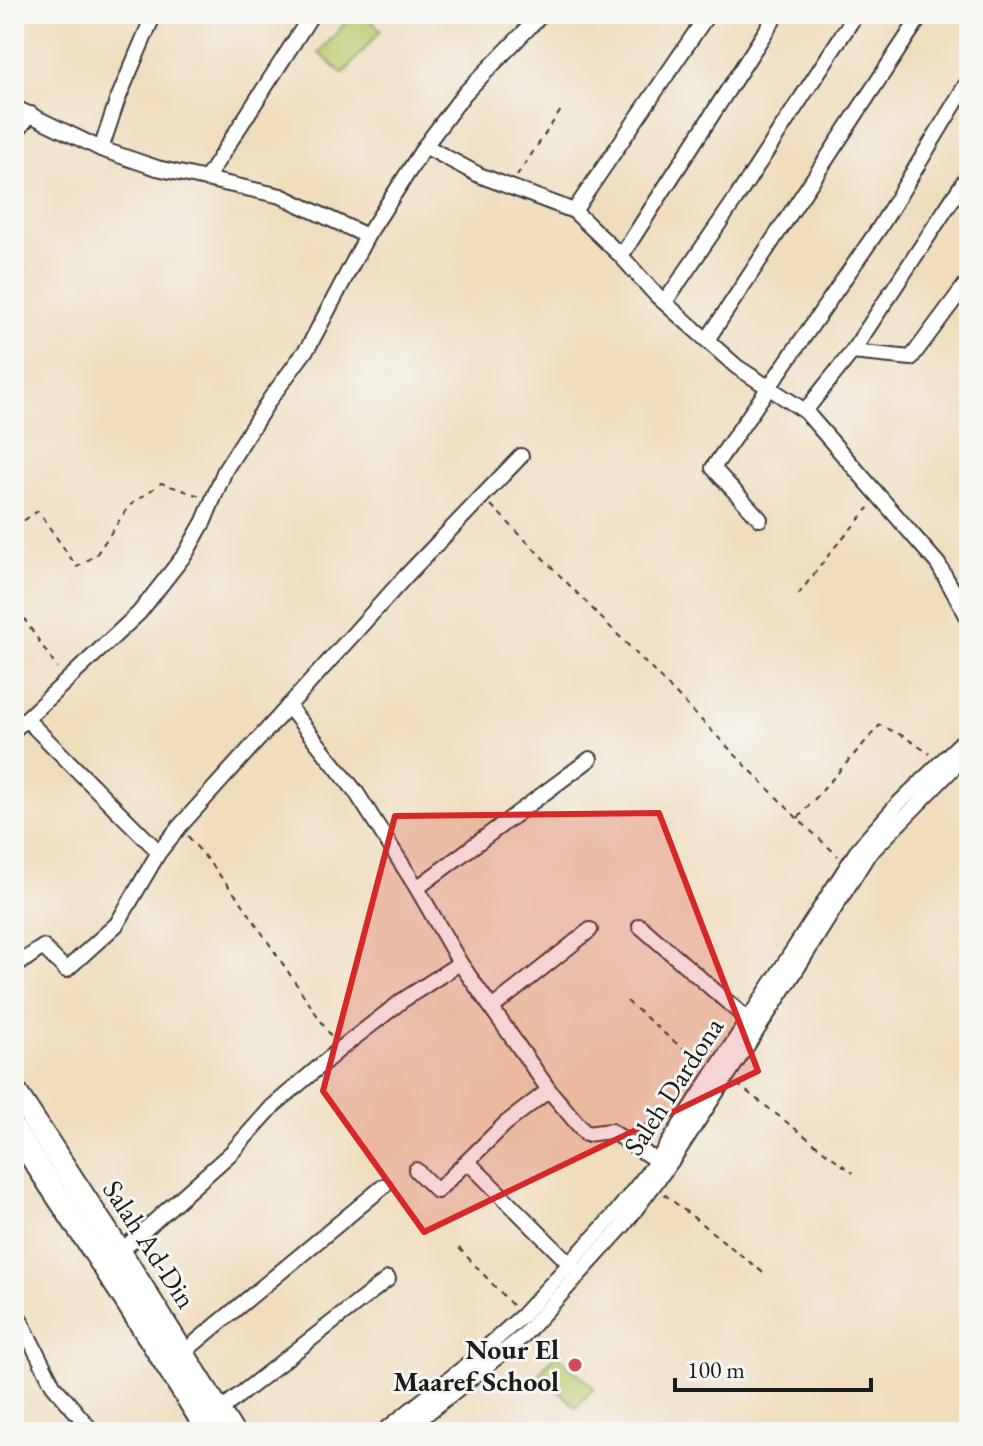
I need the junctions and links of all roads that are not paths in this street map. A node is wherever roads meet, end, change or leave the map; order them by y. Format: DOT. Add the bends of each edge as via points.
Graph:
graph roads {
  1 [pos="154,14"];
  2 [pos="312,14"];
  3 [pos="542,14"];
  4 [pos="708,14"];
  5 [pos="777,14"];
  6 [pos="856,14"];
  7 [pos="922,14"];
  8 [pos="969,80"];
  9 [pos="14,107"];
  10 [pos="31,114"];
  11 [pos="14,134"];
  12 [pos="425,146"];
  13 [pos="101,149"];
  14 [pos="969,174"];
  15 [pos="206,179"];
  16 [pos="574,211"];
  17 [pos="367,236"];
  18 [pos="621,256"];
  19 [pos="969,280"];
  20 [pos="665,302"];
  21 [pos="707,340"];
  22 [pos="852,352"];
  23 [pos="771,387"];
  24 [pos="805,411"];
  25 [pos="521,456"];
  26 [pos="760,519"];
  27 [pos="969,619"];
  28 [pos="288,706"];
  29 [pos="26,719"];
  30 [pos="14,730"];
  31 [pos="969,735"];
  32 [pos="969,752"];
  33 [pos="590,759"];
  34 [pos="159,852"];
  35 [pos="417,888"];
  36 [pos="640,926"];
  37 [pos="590,930"];
  38 [pos="460,963"];
  39 [pos="14,967"];
  40 [pos="492,1008"];
  41 [pos="747,1019"];
  42 [pos="720,1073"];
  43 [pos="14,1090"];
  44 [pos="549,1090"];
  45 [pos="14,1130"];
  46 [pos="657,1161"];
  47 [pos="468,1162"];
  48 [pos="416,1170"];
  49 [pos="384,1186"];
  50 [pos="120,1252"];
  51 [pos="571,1265"];
  52 [pos="388,1279"];
  53 [pos="14,1308"];
  54 [pos="20,1332"];
  55 [pos="184,1352"];
  56 [pos="219,1411"];
  57 [pos="93,1432"];
  58 [pos="209,1432"];
  59 [pos="232,1432"];
  60 [pos="383,1432"];
  61 [pos="404,1432"];
  1 -- 13 [label="street"];
  2 -- 15 [label="street"];
  3 -- 12 [label="street" via="464,94"];
  4 -- 16 [label="street"];
  5 -- 18 [label="street"];
  6 -- 20 [label="street"];
  7 -- 21 [label="street"];
  8 -- 23 [label="street" via="880,227"];
  9 -- 10 [label="street"];
  10 -- 11 [label="street"];
  10 -- 13 [label="street"];
  12 -- 16 [label="street" via="479,175"];
  12 -- 17 [label="street"];
  13 -- 15 [label="street"];
  14 -- 22 [label="street"];
  15 -- 17 [label="street" via="281,196"];
  16 -- 18 [label="street"];
  17 -- 29 [label="street" via="309,346 225,470 186,553 139,613"];
  18 -- 20 [label="street"];
  19 -- 22 [label="street" via="911,358"];
  20 -- 21 [label="street"];
  21 -- 23 [label="street" via="737,367"];
  22 -- 24 [label="street"];
  23 -- 24 [label="street"];
  23 -- 26 [label="street" via="713,468"];
  24 -- 27 [label="street" via="938,564"];
  25 -- 28 [label="street"];
  28 -- 34 [label="street"];
  28 -- 35 [label="street" via="356,792"];
  29 -- 30 [label="street"];
  29 -- 34 [label="street"];
  31 -- 41 [label="street, Saleh Dardona" via="859,848"];
  32 -- 42 [label="street, Saleh Dardona" via="867,856"];
  33 -- 35 [label="street"];
  34 -- 39 [label="street" via="117,924 66,970 43,947"];
  35 -- 38 [label="street"];
  36 -- 41 [label="street"];
  37 -- 40 [label="street"];
  38 -- 40 [label="street"];
  38 -- 50 [label="street" via="340,1049"];
  40 -- 44 [label="street"];
  41 -- 42 [label="street, Saleh Dardona"];
  42 -- 46 [label="street, Saleh Dardona"];
  42 -- 61 [label="street, Saleh Dardona" via="653,1185 579,1277 522,1337"];
  43 -- 50 [label="highway, Salah Ad-Din"];
  44 -- 46 [label="street" via="586,1134 611,1131"];
  44 -- 47 [label="street"];
  45 -- 58 [label="highway, Salah Ad-Din"];
  46 -- 51 [label="street, Saleh Dardona"];
  47 -- 48 [label="street" via="437,1191"];
  47 -- 51 [label="street"];
  49 -- 55 [label="street"];
  50 -- 55 [label="highway, Salah Ad-Din"];
  51 -- 60 [label="street, Saleh Dardona" via="467,1365"];
  52 -- 56 [label="street"];
  53 -- 54 [label="street"];
  54 -- 57 [label="street" via="53,1385"];
  55 -- 56 [label="highway, Salah Ad-Din"];
  56 -- 59 [label="highway, Salah Ad-Din"];
}
